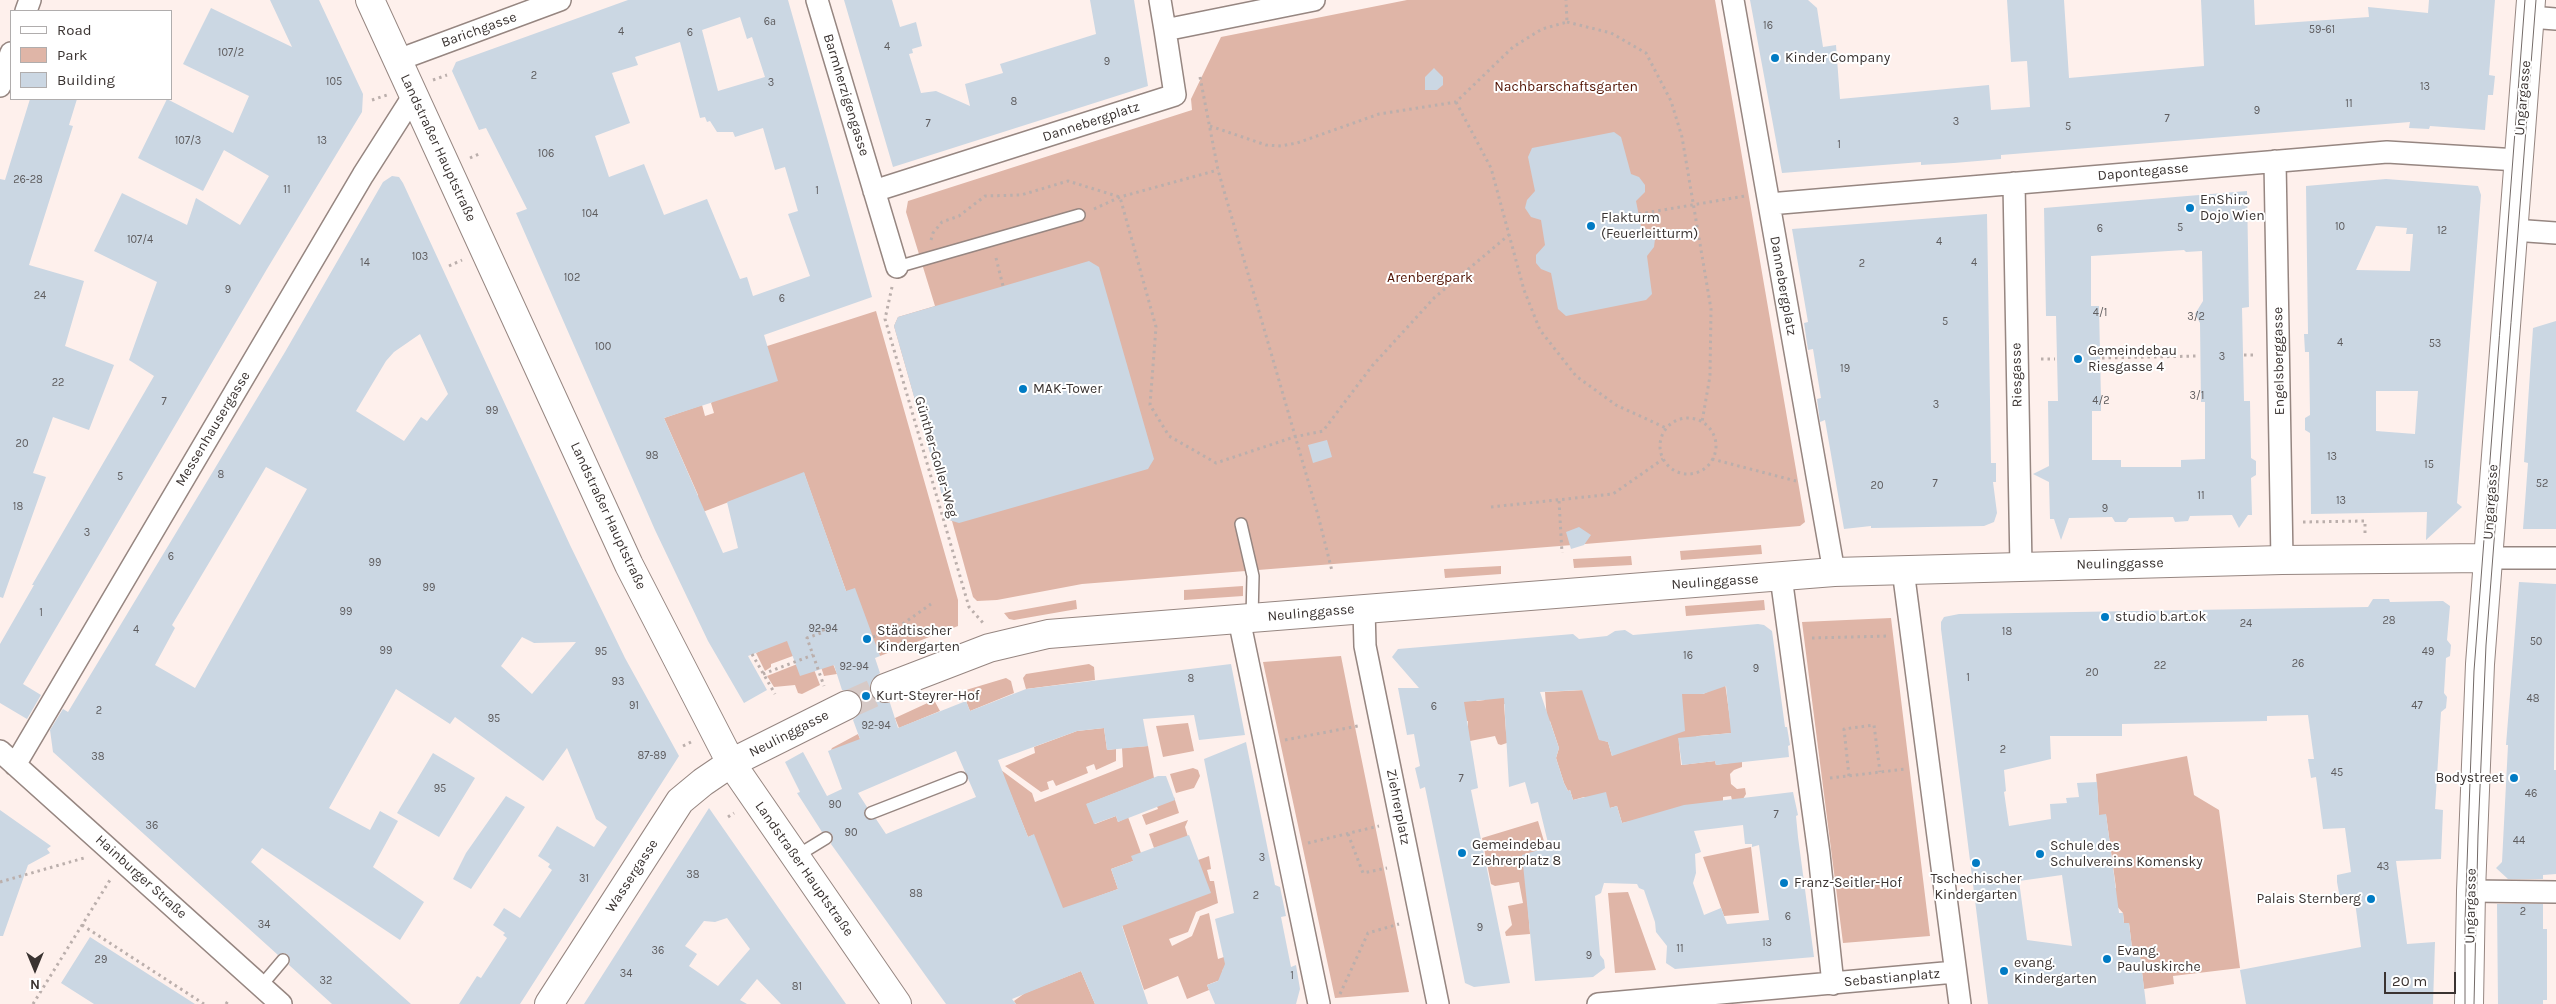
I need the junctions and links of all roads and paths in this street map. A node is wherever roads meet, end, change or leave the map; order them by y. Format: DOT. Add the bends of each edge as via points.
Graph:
graph roads {
  1 [pos="370,0"];
  2 [pos="560,0"];
  3 [pos="817,0"];
  4 [pos="1160,0"];
  5 [pos="1314,0"];
  6 [pos="1566,0"];
  7 [pos="1733,0"];
  8 [pos="2539,12"];
  9 [pos="1567,22"];
  10 [pos="1165,30"];
  11 [pos="10,56"];
  12 [pos="398,60"];
  13 [pos="1200,77"];
  14 [pos="0,86"];
  15 [pos="414,95"];
  16 [pos="1456,102"];
  17 [pos="1210,126"];
  18 [pos="481,153"];
  19 [pos="465,160"];
  20 [pos="2518,160"];
  21 [pos="2275,161"];
  22 [pos="1218,170"];
  23 [pos="2014,183"];
  24 [pos="874,191"];
  25 [pos="1120,197"];
  26 [pos="1761,199"];
  27 [pos="1695,205"];
  28 [pos="1639,214"];
  29 [pos="1079,215"];
  30 [pos="2513,230"];
  31 [pos="2556,233"];
  32 [pos="1510,234"];
  33 [pos="991,240"];
  34 [pos="933,258"];
  35 [pos="897,267"];
  36 [pos="1003,286"];
  37 [pos="2244,355"];
  38 [pos="2257,355"];
  39 [pos="2199,356"];
  40 [pos="2102,358"];
  41 [pos="2055,359"];
  42 [pos="2041,360"];
  43 [pos="1702,422"];
  44 [pos="1666,428"];
  45 [pos="1294,437"];
  46 [pos="1663,459"];
  47 [pos="1712,459"];
  48 [pos="1818,485"];
  49 [pos="1559,501"];
  50 [pos="1491,507"];
  51 [pos="2365,521"];
  52 [pos="2300,522"];
  53 [pos="1241,524"];
  54 [pos="1562,553"];
  55 [pos="2487,558"];
  56 [pos="2556,558"];
  57 [pos="2282,560"];
  58 [pos="2021,567"];
  59 [pos="1902,570"];
  60 [pos="1332,571"];
  61 [pos="1834,572"];
  62 [pos="1782,577"];
  63 [pos="931,604"];
  64 [pos="1364,609"];
  65 [pos="1245,618"];
  66 [pos="897,628"];
  67 [pos="823,629"];
  68 [pos="1890,636"];
  69 [pos="873,637"];
  70 [pos="1807,638"];
  71 [pos="904,643"];
  72 [pos="990,648"];
  73 [pos="752,654"];
  74 [pos="813,655"];
  75 [pos="763,674"];
  76 [pos="824,686"];
  77 [pos="885,688"];
  78 [pos="774,694"];
  79 [pos="847,704"];
  80 [pos="1359,726"];
  81 [pos="1266,743"];
  82 [pos="7,758"];
  83 [pos="731,763"];
  84 [pos="1906,769"];
  85 [pos="1880,772"];
  86 [pos="1849,776"];
  87 [pos="961,778"];
  88 [pos="1824,778"];
  89 [pos="871,813"];
  90 [pos="1379,826"];
  91 [pos="1348,834"];
  92 [pos="826,838"];
  93 [pos="1286,848"];
  94 [pos="116,855"];
  95 [pos="795,856"];
  96 [pos="1388,868"];
  97 [pos="0,882"];
  98 [pos="2471,891"];
  99 [pos="2556,892"];
  100 [pos="1399,924"];
  101 [pos="82,925"];
  102 [pos="283,960"];
  103 [pos="1955,972"];
  104 [pos="1833,984"];
  105 [pos="261,986"];
  106 [pos="1328,1003"];
  107 [pos="33,1004"];
  108 [pos="204,1004"];
  109 [pos="281,1004"];
  110 [pos="548,1004"];
  111 [pos="897,1004"];
  112 [pos="1438,1004"];
  113 [pos="1598,1004"];
  114 [pos="1960,1004"];
  115 [pos="2469,1004"];
  1 -- 12 [label="main road, Landstraßer Hauptstraße"];
  2 -- 12 [label="street, Barichgasse"];
  3 -- 24 [label="street, Barmherzigengasse"];
  4 -- 10 [label="street"];
  5 -- 10 [label="street"];
  6 -- 9 [label="path"];
  7 -- 26 [label="street, Dannebergplatz"];
  8 -- 20 [label="main road, Ungargasse"];
  9 -- 16 [label="path" via="1542,29 1513,47"];
  9 -- 27 [label="path" via="1611,33 1646,53 1671,101 1682,136"];
  10 -- 24 [label="street, Dannebergplatz" via="1175,95"];
  11 -- 14 [label="street"];
  12 -- 15 [label="main road, Landstraßer Hauptstraße"];
  13 -- 17 [label="path"];
  15 -- 82 [label="street, Messenhausergasse"];
  15 -- 83 [label="main road, Landstraßer Hauptstraße" via="629,565"];
  16 -- 17 [label="path" via="1379,114 1281,146 1266,145"];
  16 -- 32 [label="path" via="1491,168"];
  17 -- 22 [label="path"];
  18 -- 19 [label="path"];
  20 -- 21 [label="street, Dapontegasse" via="2387,152"];
  20 -- 30 [label="main road, Ungargasse"];
  21 -- 23 [label="street, Dapontegasse"];
  21 -- 57 [label="street, Engelsberggasse"];
  22 -- 25 [label="path"];
  22 -- 45 [label="path"];
  23 -- 26 [label="street, Dapontegasse"];
  23 -- 58 [label="street, Riesgasse"];
  24 -- 35 [label="street"];
  25 -- 29 [label="path"];
  25 -- 34 [label="path" via="1068,181 1021,195 985,196 959,216 937,227 931,240"];
  25 -- 45 [label="path" via="1156,327 1150,405 1169,436 1216,464"];
  26 -- 27 [label="path"];
  26 -- 48 [label="street, Dannebergplatz"];
  27 -- 28 [label="path"];
  27 -- 43 [label="path" via="1711,309 1710,376"];
  29 -- 33 [label="lane"];
  30 -- 31 [label="street"];
  30 -- 55 [label="main road, Ungargasse"];
  32 -- 44 [label="path" via="1524,290 1540,330 1576,376 1616,405"];
  32 -- 45 [label="path" via="1434,298 1372,366 1323,431"];
  33 -- 34 [label="lane"];
  33 -- 36 [label="path"];
  34 -- 35 [label="lane"];
  35 -- 72 [label="path, Günther-Goller-Weg" via="885,319 969,607 985,625"];
  37 -- 38 [label="path"];
  39 -- 40 [label="path"];
  41 -- 42 [label="path"];
  43 -- 44 [label="path" via="1679,420"];
  43 -- 47 [label="path" via="1716,442"];
  44 -- 46 [label="path" via="1660,443"];
  45 -- 60 [label="path"];
  46 -- 47 [label="path" via="1675,471 1692,474 1707,466"];
  46 -- 49 [label="path" via="1613,494"];
  47 -- 48 [label="path"];
  48 -- 61 [label="street, Dannebergplatz"];
  49 -- 50 [label="path"];
  49 -- 54 [label="path"];
  51 -- 52 [label="path"];
  53 -- 65 [label="lane" via="1253,576"];
  55 -- 56 [label="street, Neulinggasse"];
  55 -- 57 [label="main road, Neulinggasse"];
  55 -- 98 [label="main road, Ungargasse"];
  57 -- 58 [label="main road, Neulinggasse"];
  58 -- 59 [label="main road, Neulinggasse"];
  59 -- 61 [label="main road, Neulinggasse"];
  59 -- 103 [label="street, Sebastianplatz"];
  61 -- 62 [label="main road, Neulinggasse"];
  62 -- 64 [label="main road, Neulinggasse"];
  62 -- 104 [label="street, Sebastianplatz"];
  63 -- 66 [label="path"];
  64 -- 65 [label="main road, Neulinggasse"];
  64 -- 112 [label="street, Ziehrerplatz" via="1365,646"];
  65 -- 72 [label="main road, Neulinggasse" via="1048,634"];
  65 -- 81 [label="street"];
  66 -- 69 [label="path"];
  66 -- 71 [label="path"];
  67 -- 74 [label="path" via="824,632 808,638"];
  68 -- 70 [label="path"];
  72 -- 77 [label="main road, Neulinggasse"];
  73 -- 75 [label="path"];
  74 -- 75 [label="path"];
  74 -- 76 [label="path"];
  75 -- 78 [label="path"];
  79 -- 83 [label="main road, Neulinggasse"];
  80 -- 81 [label="path"];
  81 -- 93 [label="street"];
  82 -- 94 [label="street, Hainburger Straße"];
  83 -- 95 [label="main road, Landstraßer Hauptstraße"];
  83 -- 110 [label="main road, Wassergasse" via="680,801"];
  84 -- 85 [label="path"];
  85 -- 86 [label="path"];
  85 -- 86 [label="path" via="1874,725 1844,729"];
  86 -- 88 [label="path"];
  87 -- 89 [label="lane"];
  90 -- 91 [label="path"];
  91 -- 93 [label="path"];
  91 -- 96 [label="path" via="1363,873"];
  92 -- 95 [label="lane"];
  93 -- 106 [label="street"];
  94 -- 97 [label="path"];
  94 -- 101 [label="path"];
  94 -- 105 [label="street, Hainburger Straße"];
  95 -- 111 [label="main road, Landstraßer Hauptstraße"];
  98 -- 99 [label="street"];
  98 -- 115 [label="main road, Ungargasse"];
  100 -- 106 [label="path" via="1368,933"];
  101 -- 107 [label="path"];
  101 -- 108 [label="path"];
  102 -- 105 [label="lane"];
  103 -- 104 [label="street, Sebastianplatz"];
  103 -- 114 [label="street"];
  104 -- 113 [label="street"];
  105 -- 109 [label="street, Hainburger Straße"];
}
